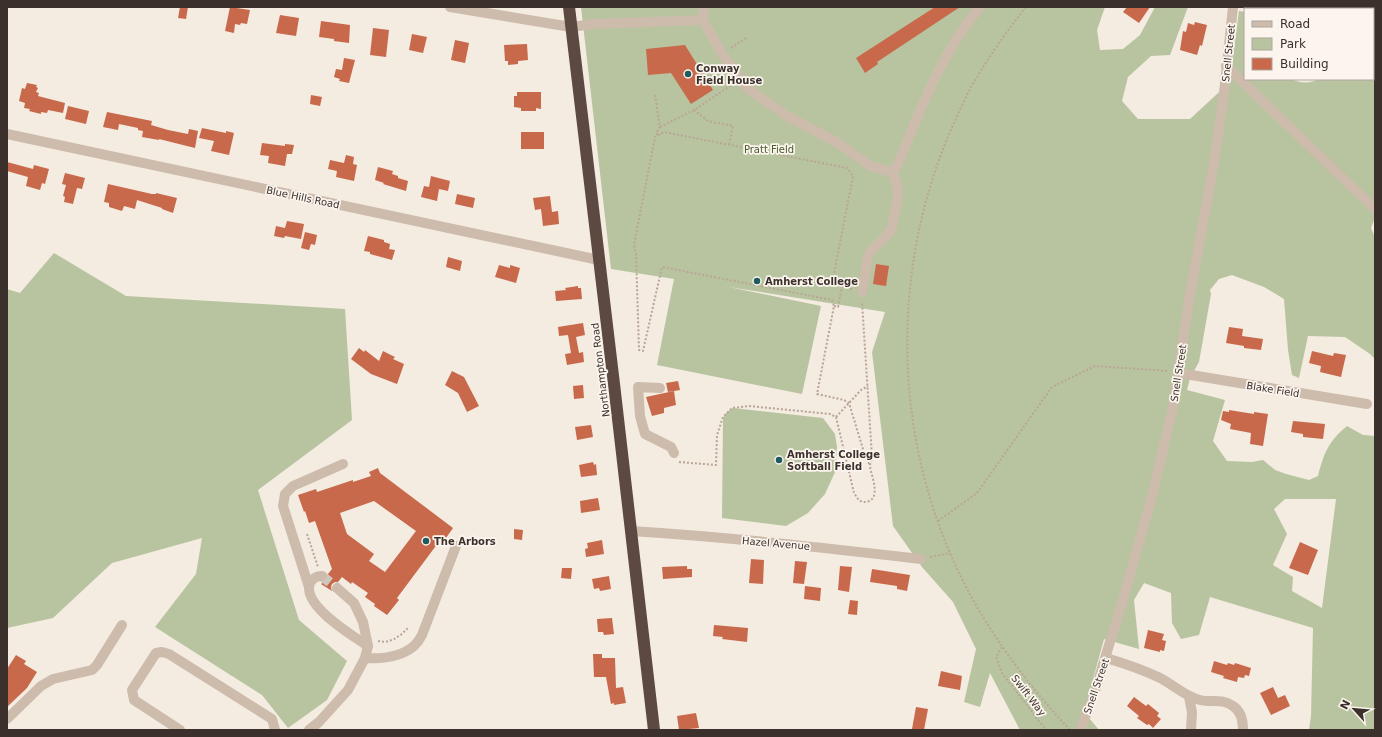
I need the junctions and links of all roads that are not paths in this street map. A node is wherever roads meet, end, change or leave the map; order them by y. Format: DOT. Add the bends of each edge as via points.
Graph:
graph roads {
  1 [pos="450,7"];
  2 [pos="569,7"];
  3 [pos="704,7"];
  4 [pos="980,7"];
  5 [pos="1233,7"];
  6 [pos="703,20"];
  7 [pos="571,27"];
  8 [pos="1226,66"];
  9 [pos="7,134"];
  10 [pos="892,171"];
  11 [pos="1375,209"];
  12 [pos="599,260"];
  13 [pos="862,292"];
  14 [pos="1179,373"];
  15 [pos="660,388"];
  16 [pos="1367,404"];
  17 [pos="674,453"];
  18 [pos="343,464"];
  19 [pos="631,531"];
  20 [pos="456,546"];
  21 [pos="921,559"];
  22 [pos="321,574"];
  23 [pos="309,587"];
  24 [pos="337,588"];
  25 [pos="122,625"];
  26 [pos="368,646"];
  27 [pos="364,658"];
  28 [pos="1106,658"];
  29 [pos="1189,697"];
  30 [pos="7,719"];
  31 [pos="180,730"];
  32 [pos="275,730"];
  33 [pos="309,730"];
  34 [pos="654,730"];
  35 [pos="1080,730"];
  36 [pos="1191,730"];
  37 [pos="1243,730"];
  1 -- 7 [label="street"];
  2 -- 7 [label="highway, Northampton Road"];
  3 -- 6 [label="street"];
  4 -- 10 [label="street" via="945,58 897,166"];
  5 -- 8 [label="street, Snell Street"];
  6 -- 7 [label="street"];
  6 -- 10 [label="street" via="722,54 746,88 787,116 838,142 869,165"];
  7 -- 12 [label="highway, Northampton Road"];
  8 -- 11 [label="street"];
  8 -- 14 [label="street, Snell Street" via="1214,163 1189,300"];
  9 -- 12 [label="street, Blue Hills Road"];
  10 -- 13 [label="street" via="898,197 892,227 870,252"];
  12 -- 19 [label="highway, Northampton Road"];
  14 -- 16 [label="street, Blake Field"];
  14 -- 28 [label="street, Snell Street" via="1155,483"];
  15 -- 17 [label="street" via="638,387 642,425 645,434 671,447"];
  18 -- 23 [label="street" via="292,486 285,494 283,506"];
  19 -- 21 [label="street, Hazel Avenue" via="800,545"];
  19 -- 34 [label="highway, Northampton Road"];
  20 -- 27 [label="street" via="422,635 414,646 382,659"];
  22 -- 23 [label="street" via="312,579"];
  23 -- 26 [label="street" via="321,611 340,628"];
  24 -- 26 [label="street" via="354,603 363,622"];
  25 -- 30 [label="street" via="92,670 53,678 40,686"];
  26 -- 27 [label="street"];
  27 -- 33 [label="street" via="348,690"];
  28 -- 29 [label="street" via="1159,677"];
  28 -- 35 [label="street, Snell Street"];
  29 -- 36 [label="street" via="1192,712"];
  29 -- 37 [label="street" via="1203,701 1225,701 1234,706 1240,714"];
  31 -- 32 [label="street" via="134,700 132,690 156,653 169,654 272,718"];
}
